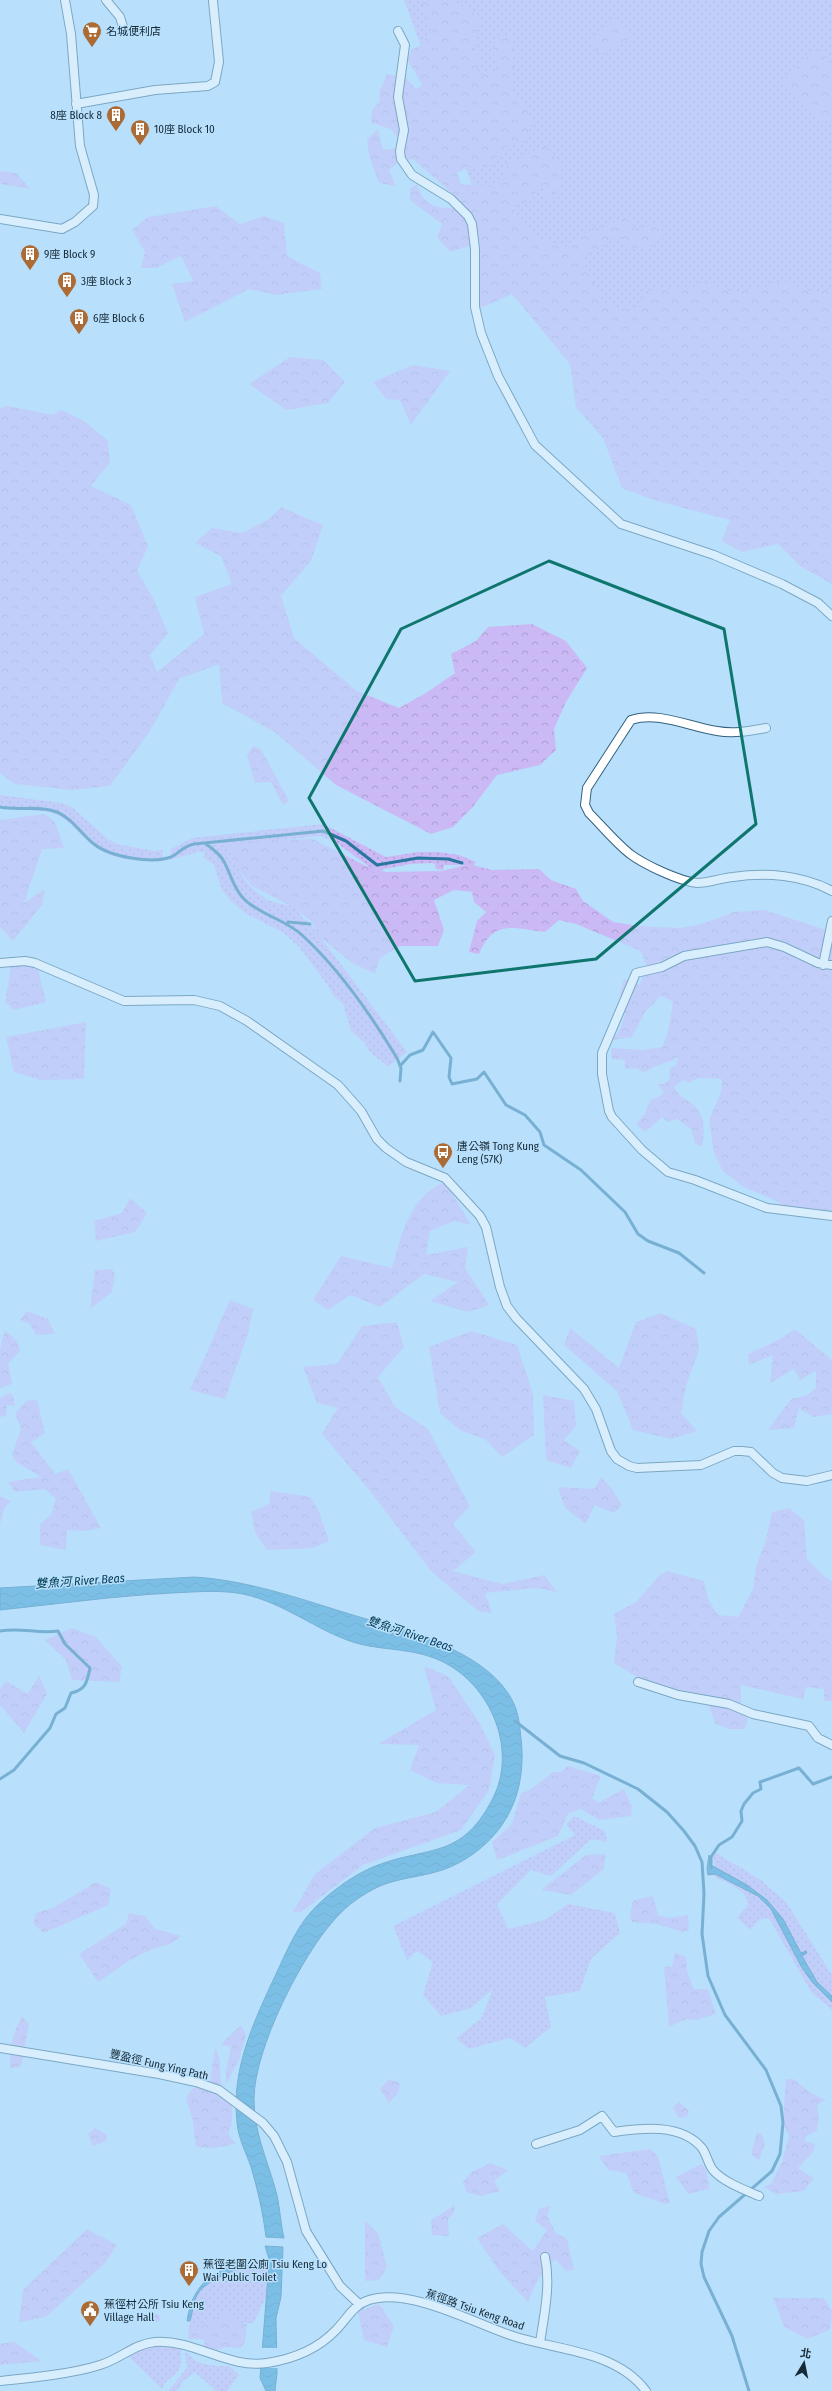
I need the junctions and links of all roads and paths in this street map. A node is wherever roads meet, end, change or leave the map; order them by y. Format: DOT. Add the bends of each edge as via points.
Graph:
graph roads {
  1 [pos="65,0"];
  2 [pos="106,0"];
  3 [pos="213,1"];
  4 [pos="124,30"];
  5 [pos="398,31"];
  6 [pos="76,104"];
  7 [pos="0,220"];
  8 [pos="832,616"];
  9 [pos="766,728"];
  10 [pos="832,891"];
  11 [pos="832,921"];
  12 [pos="0,963"];
  13 [pos="828,965"];
  14 [pos="832,1216"];
  15 [pos="832,1475"];
  16 [pos="638,1682"];
  17 [pos="832,1746"];
  18 [pos="0,2048"];
  19 [pos="536,2144"];
  20 [pos="758,2196"];
  21 [pos="545,2257"];
  22 [pos="359,2304"];
  23 [pos="540,2343"];
  24 [pos="0,2381"];
  25 [pos="646,2391"];
  1 -- 6 [label="street" via="71,34"];
  2 -- 4 [label="street" via="120,17"];
  3 -- 6 [label="street" via="219,62 215,82 208,86 155,90"];
  5 -- 8 [label="street" via="405,45 398,97 404,130 401,159 412,175 451,199 468,216 472,224 475,249 475,307 481,333 498,376 535,445 621,524 714,555 788,587 818,603"];
  6 -- 7 [label="street" via="80,146 94,195 93,206 75,222 62,229"];
  9 -- 10 [label="street" via="738,733 653,717 631,720 587,788 585,804 588,813 630,854 675,877 699,883 746,875 765,875 812,882"];
  11 -- 13 [label="street"];
  12 -- 15 [label="street" via="35,963 124,1001 194,1000 220,1006 247,1020 338,1085 361,1110 377,1139 386,1148 406,1162 445,1178 480,1216 507,1306 584,1390 596,1409 611,1451 617,1459 637,1468 677,1468 701,1465 734,1451 742,1451 751,1452 782,1478 799,1481"];
  13 -- 14 [label="street" via="766,942 684,956 662,967 636,972 605,1044 601,1062 612,1117 642,1150 668,1172 767,1208"];
  16 -- 17 [label="street" via="678,1695 729,1704 753,1714 809,1726 818,1738"];
  18 -- 22 [label="street, 豐盈徑 Fung Ying Path" via="159,2074 218,2090 263,2123 274,2136 287,2162 306,2231 340,2286"];
  19 -- 20 [label="street" via="580,2130 602,2116 614,2132 648,2127 680,2134 697,2143 713,2170"];
  21 -- 23 [label="street" via="547,2294"];
  22 -- 23 [label="street, 蕉徑路 Tsiu Keng Road" via="377,2298 406,2299 449,2311 509,2335"];
  22 -- 24 [label="street" via="321,2343 281,2360 240,2362 176,2343 153,2342 129,2350 95,2367"];
  23 -- 25 [label="street, 蕉徑路 Tsiu Keng Road" via="602,2360 632,2375"];
}
